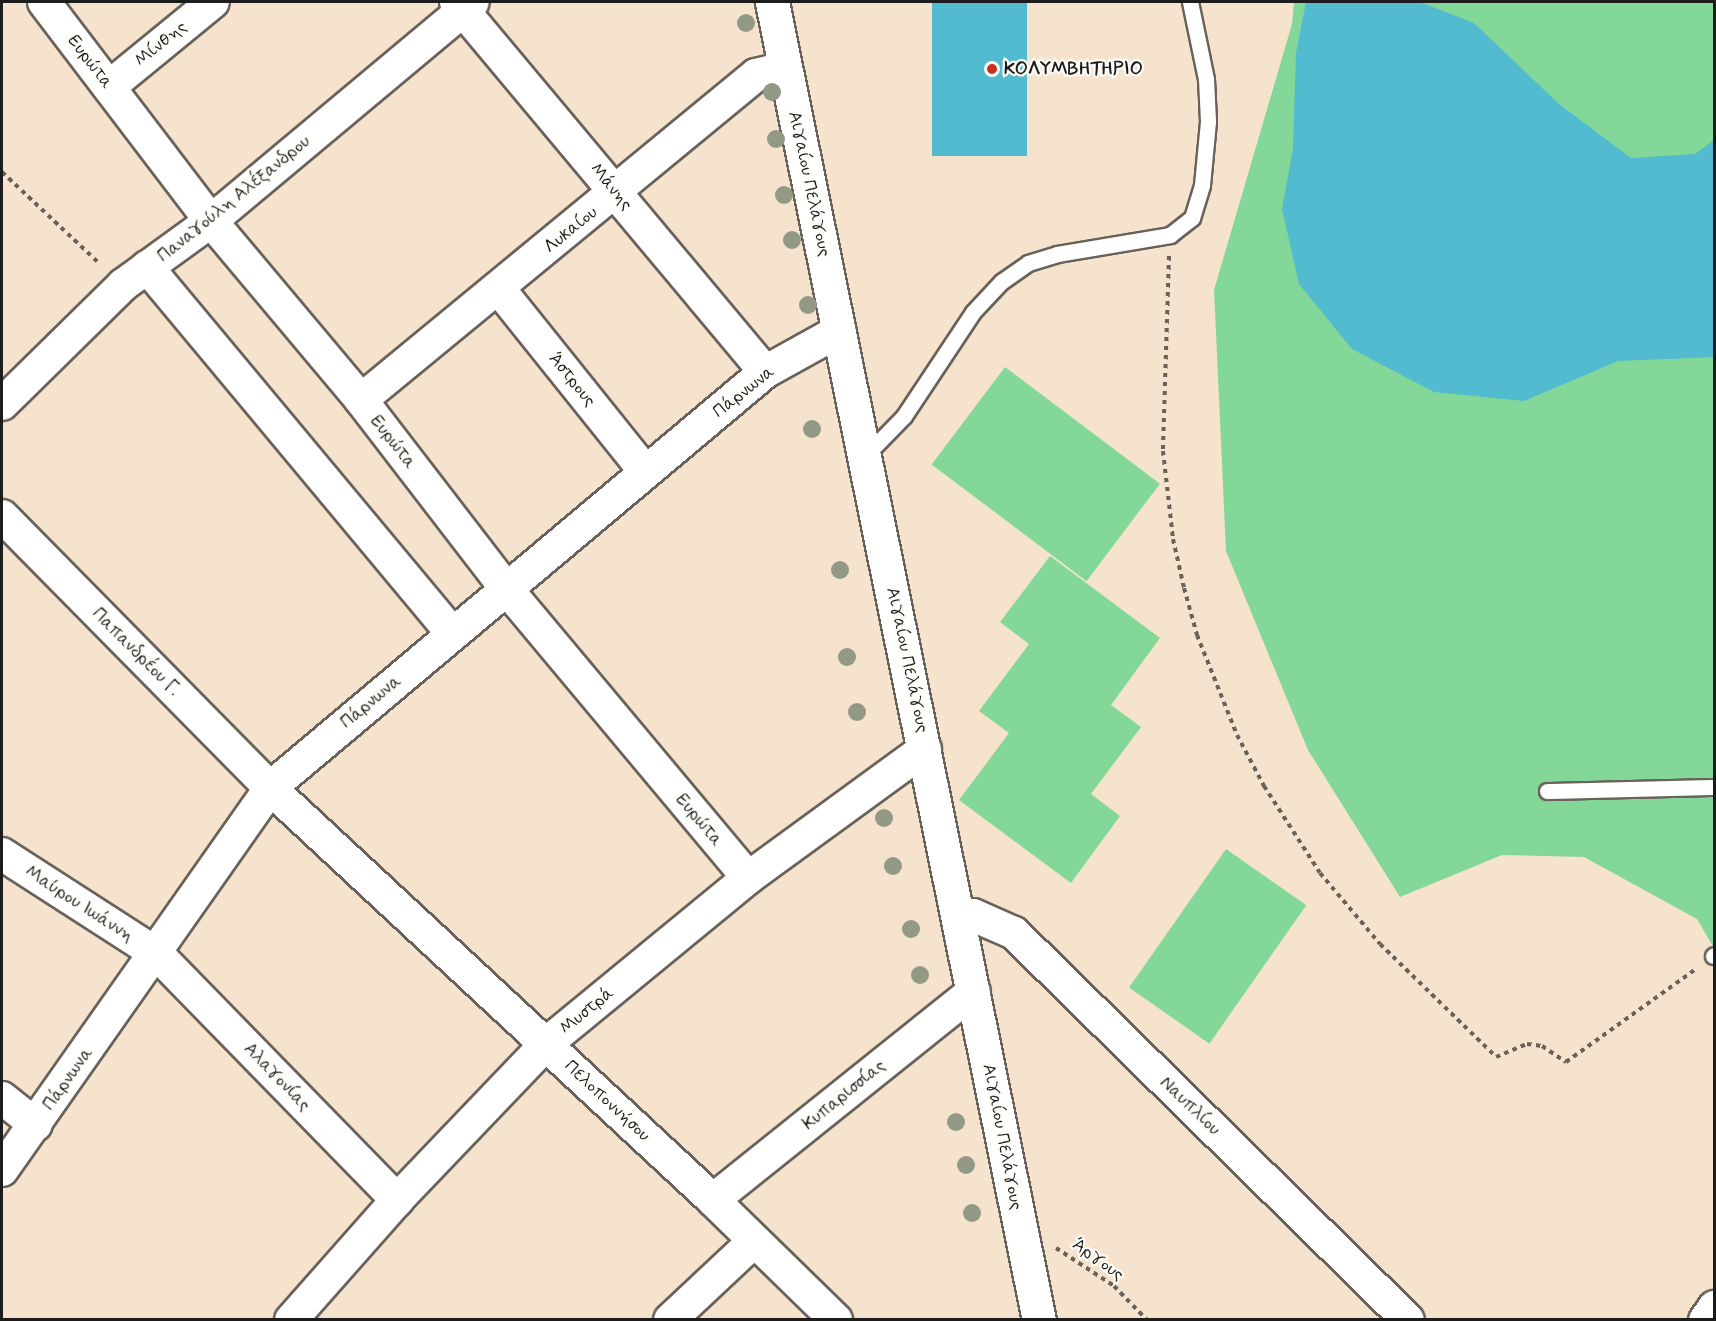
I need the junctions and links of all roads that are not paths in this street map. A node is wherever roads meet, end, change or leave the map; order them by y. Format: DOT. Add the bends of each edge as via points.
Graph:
graph roads {
  1 [pos="44,2"];
  2 [pos="213,2"];
  3 [pos="772,2"];
  4 [pos="1190,2"];
  5 [pos="464,4"];
  6 [pos="785,68"];
  7 [pos="109,87"];
  8 [pos="617,193"];
  9 [pos="211,221"];
  10 [pos="135,276"];
  11 [pos="499,289"];
  12 [pos="839,331"];
  13 [pos="765,372"];
  14 [pos="361,400"];
  15 [pos="2,404"];
  16 [pos="865,456"];
  17 [pos="645,471"];
  18 [pos="2,516"];
  19 [pos="505,587"];
  20 [pos="452,633"];
  21 [pos="925,749"];
  22 [pos="270,788"];
  23 [pos="1714,788"];
  24 [pos="1547,791"];
  25 [pos="2,854"];
  26 [pos="748,878"];
  27 [pos="960,918"];
  28 [pos="157,954"];
  29 [pos="974,991"];
  30 [pos="546,1044"];
  31 [pos="2,1098"];
  32 [pos="36,1125"];
  33 [pos="2,1170"];
  34 [pos="397,1200"];
  35 [pos="713,1200"];
  36 [pos="754,1241"];
  37 [pos="1714,1307"];
  38 [pos="291,1320"];
  39 [pos="670,1320"];
  40 [pos="836,1320"];
  41 [pos="1039,1320"];
  42 [pos="1408,1320"];
  43 [pos="1705,1320"];
  1 -- 7 [label="street, Ευρώτα"];
  2 -- 7 [label="street, Μίνθης"];
  3 -- 6 [label="street, Αιγαίου Πελάγους"];
  4 -- 16 [label="lane" via="1206,79 1208,121 1202,185 1192,218 1170,235 1057,254 1028,263 1001,282 973,312 904,417"];
  5 -- 8 [label="street, Μάνης"];
  5 -- 9 [label="street, Παναγούλη Αλέξανδρου"];
  6 -- 8 [label="street, Λυκαίου" via="756,75"];
  6 -- 12 [label="street, Αιγαίου Πελάγους"];
  7 -- 9 [label="street, Ευρώτα"];
  8 -- 11 [label="street, Λυκαίου"];
  8 -- 13 [label="street, Μάνης"];
  9 -- 10 [label="street, Παναγούλη Αλέξανδρου"];
  9 -- 14 [label="street, Ευρώτα"];
  10 -- 15 [label="street, Παναγούλη Αλέξανδρου"];
  10 -- 20 [label="street"];
  11 -- 14 [label="street, Λυκαίου"];
  11 -- 17 [label="street, Άστρους"];
  12 -- 13 [label="street, Πάρνωνα"];
  12 -- 16 [label="street, Αιγαίου Πελάγους"];
  13 -- 17 [label="street, Πάρνωνα"];
  14 -- 19 [label="street, Ευρώτα"];
  16 -- 21 [label="street, Αιγαίου Πελάγους"];
  17 -- 19 [label="street, Πάρνωνα"];
  18 -- 22 [label="street, Παπανδρέου Γ."];
  19 -- 20 [label="street, Πάρνωνα"];
  19 -- 26 [label="street, Ευρώτα"];
  20 -- 22 [label="street, Πάρνωνα"];
  21 -- 26 [label="street, Μυστρά"];
  21 -- 27 [label="street, Αιγαίου Πελάγους"];
  22 -- 28 [label="street, Πάρνωνα"];
  22 -- 30 [label="street, Πελοποννήσου"];
  23 -- 24 [label="lane"];
  25 -- 28 [label="street, Μαύρου Ιωάννη"];
  26 -- 30 [label="street, Μυστρά"];
  27 -- 29 [label="street, Αιγαίου Πελάγους"];
  27 -- 42 [label="street, Ναυπλίου" via="974,915 1014,933"];
  28 -- 32 [label="street, Πάρνωνα"];
  28 -- 34 [label="street, Αλαγονίας"];
  29 -- 35 [label="street, Κυπαρισσίας"];
  29 -- 41 [label="street, Αιγαίου Πελάγους"];
  30 -- 34 [label="street, Μυστρά"];
  30 -- 35 [label="street, Πελοποννήσου"];
  31 -- 32 [label="street"];
  32 -- 33 [label="street, Πάρνωνα"];
  34 -- 38 [label="street, Μυστρά"];
  35 -- 36 [label="street, Πελοποννήσου"];
  36 -- 39 [label="street"];
  36 -- 40 [label="street, Πελοποννήσου"];
  37 -- 43 [label="street"];
}
